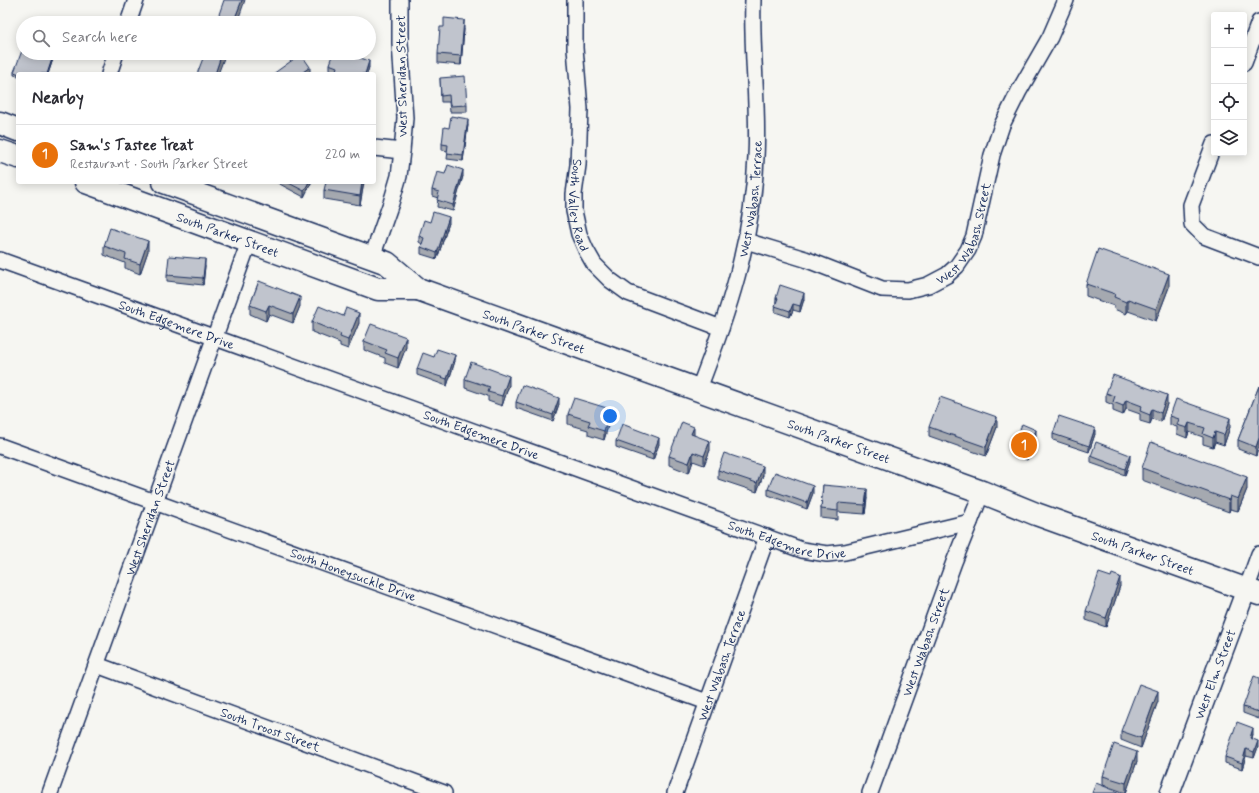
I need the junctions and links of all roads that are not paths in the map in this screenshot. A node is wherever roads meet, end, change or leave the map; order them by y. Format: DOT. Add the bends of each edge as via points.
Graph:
graph roads {
  1 [pos="136,0"];
  2 [pos="400,0"];
  3 [pos="576,0"];
  4 [pos="753,0"];
  5 [pos="1066,0"];
  6 [pos="130,16"];
  7 [pos="1259,22"];
  8 [pos="1247,55"];
  9 [pos="114,60"];
  10 [pos="110,72"];
  11 [pos="0,123"];
  12 [pos="16,129"];
  13 [pos="376,148"];
  14 [pos="0,151"];
  15 [pos="402,151"];
  16 [pos="1211,152"];
  17 [pos="16,156"];
  18 [pos="91,184"];
  19 [pos="169,184"];
  20 [pos="746,241"];
  21 [pos="250,242"];
  22 [pos="1259,257"];
  23 [pos="372,258"];
  24 [pos="0,260"];
  25 [pos="418,289"];
  26 [pos="721,328"];
  27 [pos="215,338"];
  28 [pos="698,391"];
  29 [pos="0,446"];
  30 [pos="982,492"];
  31 [pos="155,503"];
  32 [pos="970,522"];
  33 [pos="767,537"];
  34 [pos="1259,554"];
  35 [pos="1253,592"];
  36 [pos="97,665"];
  37 [pos="708,702"];
  38 [pos="426,790"];
  39 [pos="50,793"];
  40 [pos="444,793"];
  41 [pos="675,793"];
  42 [pos="870,793"];
  43 [pos="1170,793"];
  1 -- 6 [label="street"];
  2 -- 15 [label="street, West Sheridan Street" via="405,118"];
  3 -- 26 [label="street, South Valley Road" via="575,48 580,109 574,211 586,250 594,264 610,280 628,292"];
  4 -- 20 [label="street, West Wabash Terrace" via="756,157"];
  5 -- 20 [label="street, West Wabash Street" via="1050,37 1002,125 992,155 974,236 968,250 947,274 928,285 908,290 882,289 805,259"];
  7 -- 8 [label="street"];
  9 -- 10 [label="street"];
  11 -- 12 [label="highway"];
  13 -- 15 [label="street, West Sheridan Street"];
  14 -- 17 [label="highway"];
  15 -- 23 [label="street, West Sheridan Street" via="399,176"];
  16 -- 22 [label="street" via="1191,205 1192,224 1204,236"];
  18 -- 21 [label="highway, South Parker Street"];
  19 -- 23 [label="highway, South Parker Street"];
  20 -- 26 [label="street, West Wabash Terrace" via="734,291"];
  21 -- 25 [label="highway, South Parker Street" via="378,289"];
  21 -- 27 [label="street, West Sheridan Street"];
  23 -- 25 [label="highway, South Parker Street" via="387,263"];
  24 -- 27 [label="street, South Edgemere Drive"];
  25 -- 28 [label="highway, South Parker Street"];
  26 -- 28 [label="street, West Wabash Terrace"];
  27 -- 31 [label="street, West Sheridan Street"];
  27 -- 33 [label="street, South Edgemere Drive"];
  28 -- 30 [label="highway, South Parker Street"];
  29 -- 31 [label="street, South Honeysuckle Drive"];
  30 -- 32 [label="street, West Wabash Street"];
  30 -- 35 [label="highway, South Parker Street"];
  31 -- 36 [label="street, West Sheridan Street"];
  31 -- 37 [label="street, South Honeysuckle Drive"];
  32 -- 33 [label="street, South Edgemere Drive" via="827,554 802,550"];
  32 -- 42 [label="street, West Wabash Street"];
  33 -- 37 [label="street, West Wabash Terrace"];
  34 -- 35 [label="street, West Elm Street"];
  35 -- 43 [label="street, West Elm Street"];
  36 -- 38 [label="street, South Troost Street"];
  36 -- 39 [label="street, West Sheridan Street"];
  37 -- 41 [label="street, West Wabash Terrace"];
  38 -- 40 [label="street, South Troost Street"];
}
